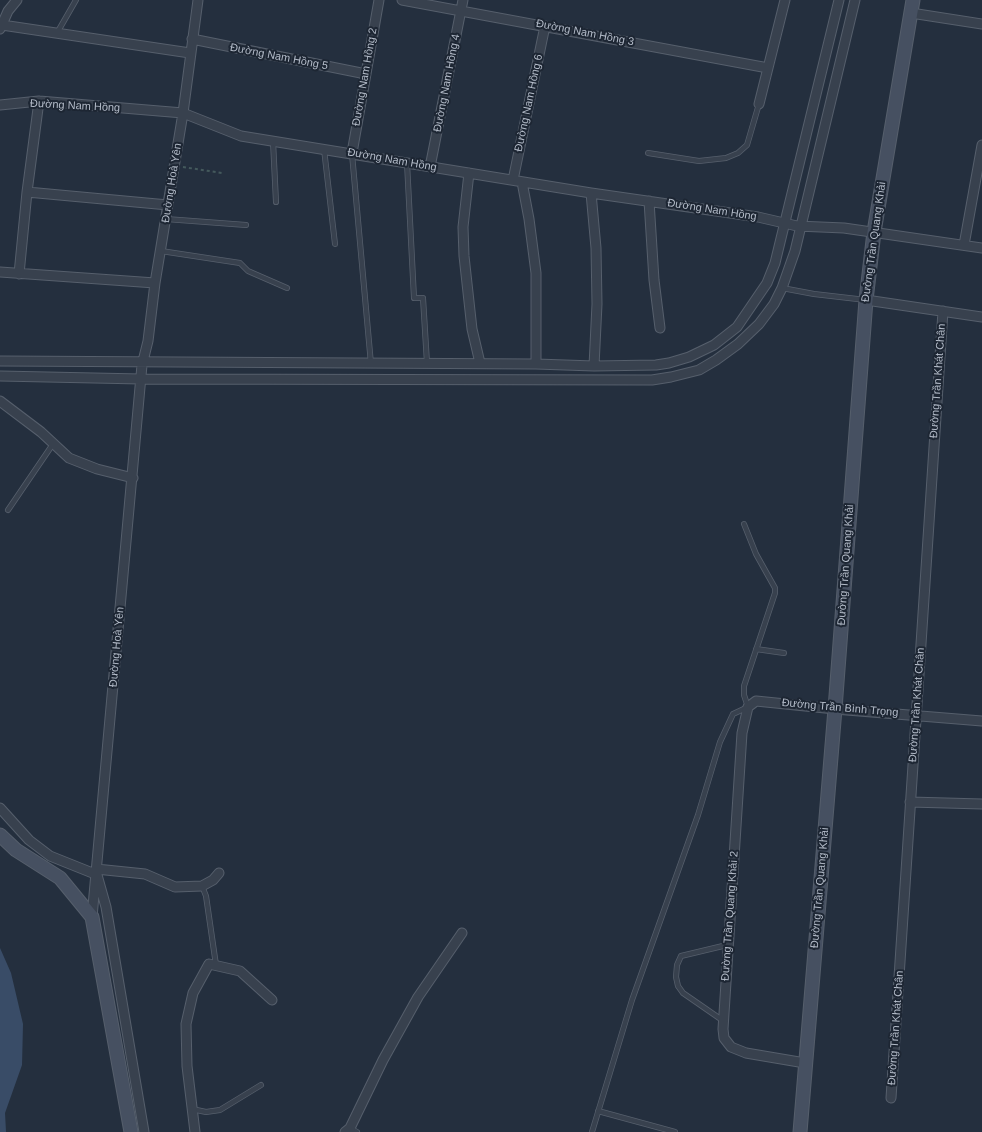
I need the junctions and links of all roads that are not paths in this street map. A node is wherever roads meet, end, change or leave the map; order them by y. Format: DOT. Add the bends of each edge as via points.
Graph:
graph roads {
  1 [pos="16,0"];
  2 [pos="76,0"];
  3 [pos="198,0"];
  4 [pos="379,0"];
  5 [pos="402,0"];
  6 [pos="463,0"];
  7 [pos="785,0"];
  8 [pos="839,0"];
  9 [pos="855,0"];
  10 [pos="912,6"];
  11 [pos="461,10"];
  12 [pos="982,24"];
  13 [pos="545,26"];
  14 [pos="1,27"];
  15 [pos="57,33"];
  16 [pos="192,40"];
  17 [pos="190,53"];
  18 [pos="768,68"];
  19 [pos="366,74"];
  20 [pos="39,101"];
  21 [pos="759,104"];
  22 [pos="0,105"];
  23 [pos="183,113"];
  24 [pos="272,141"];
  25 [pos="982,145"];
  26 [pos="324,149"];
  27 [pos="352,153"];
  28 [pos="648,153"];
  29 [pos="407,162"];
  30 [pos="430,167"];
  31 [pos="469,173"];
  32 [pos="517,181"];
  33 [pos="27,192"];
  34 [pos="591,193"];
  35 [pos="649,201"];
  36 [pos="276,202"];
  37 [pos="168,205"];
  38 [pos="166,219"];
  39 [pos="785,224"];
  40 [pos="246,225"];
  41 [pos="799,226"];
  42 [pos="874,232"];
  43 [pos="335,244"];
  44 [pos="964,245"];
  45 [pos="982,248"];
  46 [pos="162,251"];
  47 [pos="0,272"];
  48 [pos="19,274"];
  49 [pos="155,284"];
  50 [pos="768,284"];
  51 [pos="287,288"];
  52 [pos="781,288"];
  53 [pos="866,300"];
  54 [pos="943,311"];
  55 [pos="982,318"];
  56 [pos="660,328"];
  57 [pos="0,361"];
  58 [pos="426,363"];
  59 [pos="142,364"];
  60 [pos="371,364"];
  61 [pos="480,364"];
  62 [pos="536,364"];
  63 [pos="594,366"];
  64 [pos="0,376"];
  65 [pos="141,378"];
  66 [pos="1,403"];
  67 [pos="53,444"];
  68 [pos="133,478"];
  69 [pos="8,510"];
  70 [pos="744,524"];
  71 [pos="756,649"];
  72 [pos="784,653"];
  73 [pos="748,707"];
  74 [pos="835,710"];
  75 [pos="916,714"];
  76 [pos="982,721"];
  77 [pos="910,802"];
  78 [pos="982,804"];
  79 [pos="0,808"];
  80 [pos="0,835"];
  81 [pos="96,872"];
  82 [pos="219,873"];
  83 [pos="202,886"];
  84 [pos="92,917"];
  85 [pos="462,933"];
  86 [pos="727,945"];
  87 [pos="216,965"];
  88 [pos="272,1000"];
  89 [pos="722,1020"];
  90 [pos="805,1063"];
  91 [pos="261,1085"];
  92 [pos="891,1098"];
  93 [pos="192,1110"];
  94 [pos="598,1111"];
  95 [pos="130,1127"];
  96 [pos="351,1131"];
  97 [pos="143,1132"];
  98 [pos="195,1132"];
  99 [pos="592,1132"];
  100 [pos="675,1132"];
  101 [pos="800,1132"];
  1 -- 14 [label="street"];
  2 -- 15 [label="lane"];
  3 -- 16 [label="street, Đường Hoà Yên"];
  4 -- 19 [label="street, Đường Nam Hồng 2"];
  5 -- 11 [label="street, Đường Nam Hồng 3"];
  6 -- 11 [label="street, Đường Nam Hồng 4"];
  7 -- 18 [label="street"];
  8 -- 39 [label="street"];
  9 -- 41 [label="street"];
  10 -- 12 [label="street"];
  10 -- 42 [label="main road, Đường Trần Quang Khải"];
  11 -- 13 [label="street, Đường Nam Hồng 3"];
  11 -- 30 [label="street, Đường Nam Hồng 4"];
  13 -- 18 [label="street, Đường Nam Hồng 3"];
  13 -- 32 [label="street, Đường Nam Hồng 6"];
  14 -- 15 [label="street"];
  15 -- 17 [label="street"];
  16 -- 17 [label="street, Đường Hoà Yên"];
  16 -- 19 [label="street, Đường Nam Hồng 5"];
  17 -- 23 [label="street, Đường Hoà Yên"];
  18 -- 21 [label="street"];
  19 -- 27 [label="street, Đường Nam Hồng 2"];
  20 -- 22 [label="street, Đường Nam Hồng"];
  20 -- 23 [label="street, Đường Nam Hồng"];
  20 -- 33 [label="street"];
  21 -- 28 [label="lane" via="746,145 738,153 726,158 699,161"];
  23 -- 24 [label="street, Đường Nam Hồng" via="241,136"];
  23 -- 37 [label="street, Đường Hoà Yên"];
  24 -- 26 [label="street, Đường Nam Hồng"];
  24 -- 36 [label="lane"];
  25 -- 44 [label="street"];
  26 -- 27 [label="street, Đường Nam Hồng"];
  26 -- 43 [label="lane"];
  27 -- 29 [label="street, Đường Nam Hồng"];
  27 -- 60 [label="lane"];
  29 -- 30 [label="street, Đường Nam Hồng"];
  29 -- 58 [label="lane" via="414,298 423,298"];
  30 -- 31 [label="street, Đường Nam Hồng"];
  31 -- 32 [label="street, Đường Nam Hồng"];
  31 -- 61 [label="street" via="463,227 464,256 472,329"];
  32 -- 34 [label="street, Đường Nam Hồng"];
  32 -- 62 [label="street" via="529,219 536,273"];
  33 -- 37 [label="street"];
  33 -- 48 [label="street"];
  34 -- 35 [label="street, Đường Nam Hồng"];
  34 -- 63 [label="street" via="596,248"];
  35 -- 39 [label="street, Đường Nam Hồng" via="758,217"];
  35 -- 56 [label="street"];
  37 -- 38 [label="street, Đường Hoà Yên"];
  38 -- 40 [label="lane"];
  38 -- 46 [label="street, Đường Hoà Yên"];
  39 -- 41 [label="street, Đường Nam Hồng"];
  39 -- 50 [label="street"];
  41 -- 42 [label="street"];
  41 -- 52 [label="street" via="791,265"];
  42 -- 44 [label="street"];
  42 -- 53 [label="main road, Đường Trần Quang Khải"];
  44 -- 45 [label="street"];
  46 -- 49 [label="street, Đường Hoà Yên"];
  46 -- 51 [label="lane" via="240,263 248,272"];
  47 -- 48 [label="street"];
  48 -- 49 [label="street"];
  49 -- 59 [label="street, Đường Hoà Yên" via="148,341"];
  50 -- 52 [label="street"];
  50 -- 63 [label="street" via="737,327 714,345 669,363"];
  52 -- 53 [label="lane"];
  52 -- 65 [label="street" via="774,304 759,324 738,344 699,370 671,377 628,380"];
  53 -- 54 [label="street"];
  53 -- 74 [label="main road, Đường Trần Quang Khải"];
  54 -- 55 [label="street"];
  54 -- 75 [label="street, Đường Trần Khát Chân"];
  57 -- 59 [label="street"];
  58 -- 60 [label="street"];
  58 -- 61 [label="street"];
  59 -- 60 [label="street"];
  59 -- 65 [label="street, Đường Hoà Yên"];
  61 -- 62 [label="street"];
  62 -- 63 [label="street"];
  64 -- 65 [label="street"];
  65 -- 68 [label="street, Đường Hoà Yên"];
  66 -- 67 [label="street"];
  67 -- 68 [label="street" via="70,458 83,464"];
  67 -- 69 [label="lane"];
  68 -- 81 [label="street, Đường Hoà Yên"];
  70 -- 71 [label="lane" via="756,554 775,588"];
  71 -- 72 [label="lane"];
  71 -- 73 [label="lane" via="744,686"];
  73 -- 74 [label="street, Đường Trần Bình Trọng" via="756,701"];
  73 -- 86 [label="street, Đường Trần Quang Khải 2" via="742,733"];
  73 -- 94 [label="lane" via="733,714 720,742 698,815 632,1000"];
  74 -- 75 [label="street, Đường Trần Bình Trọng"];
  74 -- 90 [label="main road, Đường Trần Quang Khải"];
  75 -- 76 [label="street, Đường Trần Bình Trọng"];
  75 -- 77 [label="street, Đường Trần Khát Chân"];
  77 -- 78 [label="street"];
  77 -- 92 [label="street, Đường Trần Khát Chân"];
  79 -- 81 [label="street" via="29,840 50,856"];
  80 -- 84 [label="main road" via="16,850 60,878"];
  81 -- 83 [label="street" via="145,874 175,887"];
  81 -- 84 [label="street, Đường Hoà Yên"];
  81 -- 97 [label="street" via="106,907"];
  82 -- 83 [label="street"];
  83 -- 87 [label="lane" via="206,896"];
  84 -- 95 [label="main road"];
  85 -- 96 [label="street" via="418,997 383,1060"];
  86 -- 89 [label="street, Đường Trần Quang Khải 2"];
  86 -- 89 [label="lane" via="682,956 677,965 676,977 683,993"];
  87 -- 88 [label="street" via="240,971"];
  87 -- 93 [label="street" via="209,964 192,993 186,1024"];
  89 -- 90 [label="street, Đường Trần Quang Khải 2" via="724,1038 731,1047 746,1053"];
  90 -- 101 [label="main road, Đường Trần Quang Khải"];
  91 -- 93 [label="lane" via="220,1110"];
  93 -- 98 [label="street"];
  94 -- 99 [label="lane"];
  94 -- 100 [label="lane"];
  95 -- 97 [label="street"];
}
